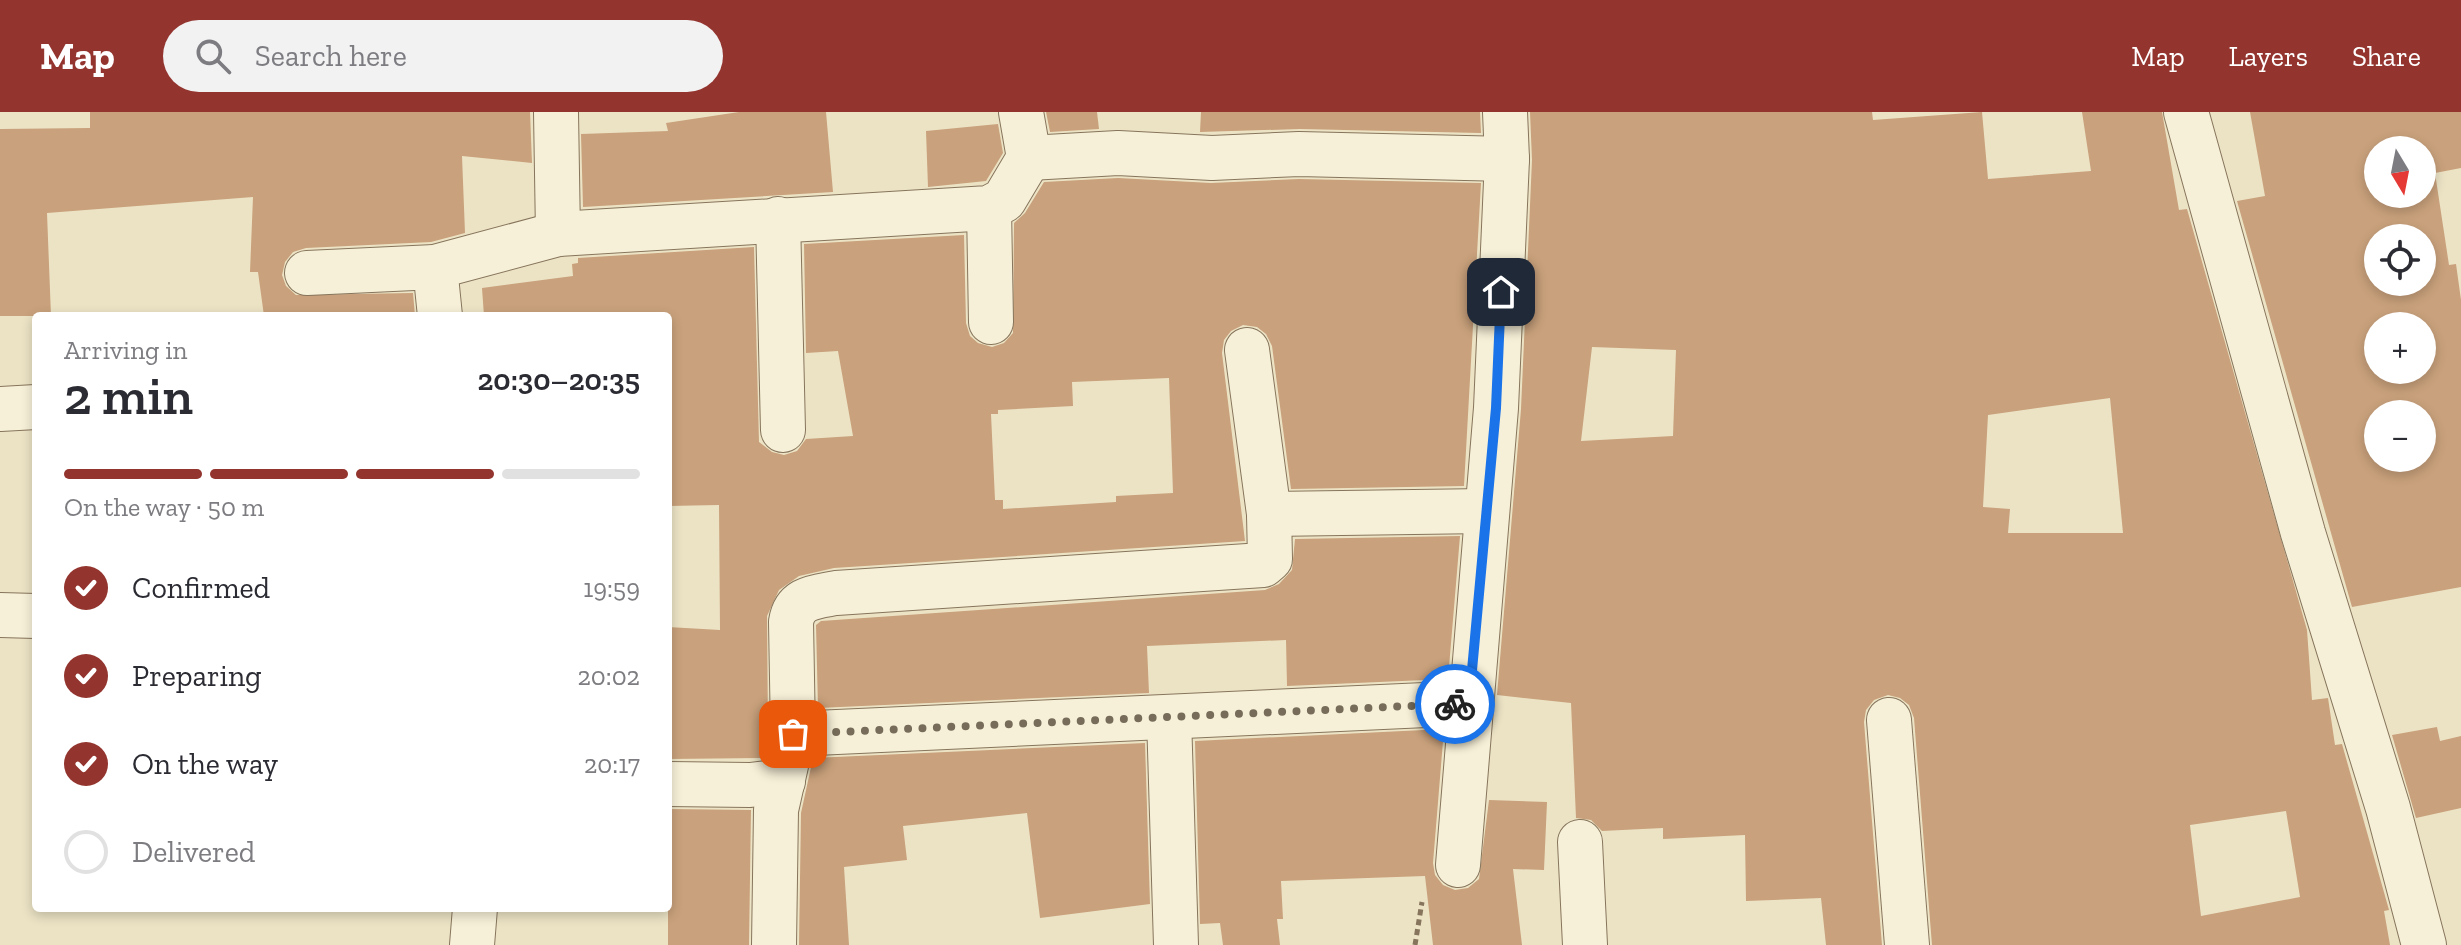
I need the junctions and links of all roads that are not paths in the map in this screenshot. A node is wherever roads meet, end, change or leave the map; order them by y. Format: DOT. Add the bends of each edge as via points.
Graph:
graph roads {
  1 [pos="556,112"];
  2 [pos="1021,112"];
  3 [pos="1505,112"];
  4 [pos="2186,112"];
  5 [pos="1029,158"];
  6 [pos="1507,159"];
  7 [pos="989,208"];
  8 [pos="778,219"];
  9 [pos="558,234"];
  10 [pos="435,267"];
  11 [pos="307,273"];
  12 [pos="440,312"];
  13 [pos="991,322"];
  14 [pos="1247,350"];
  15 [pos="32,407"];
  16 [pos="0,409"];
  17 [pos="783,430"];
  18 [pos="1486,511"];
  19 [pos="1269,514"];
  20 [pos="0,615"];
  21 [pos="32,616"];
  22 [pos="1469,703"];
  23 [pos="1169,717"];
  24 [pos="1889,720"];
  25 [pos="793,734"];
  26 [pos="783,781"];
  27 [pos="672,784"];
  28 [pos="1580,842"];
  29 [pos="1458,865"];
  30 [pos="475,912"];
  31 [pos="472,945"];
  32 [pos="774,945"];
  33 [pos="1176,945"];
  34 [pos="1585,945"];
  35 [pos="1907,945"];
  36 [pos="2424,945"];
  1 -- 9 [label="street"];
  2 -- 5 [label="street"];
  3 -- 6 [label="street"];
  4 -- 36 [label="street"];
  5 -- 6 [label="street" via="1118,153"];
  5 -- 7 [label="street" via="1004,200"];
  6 -- 18 [label="street"];
  7 -- 8 [label="street"];
  7 -- 13 [label="street"];
  8 -- 9 [label="street"];
  8 -- 17 [label="street"];
  9 -- 10 [label="street"];
  10 -- 11 [label="street"];
  10 -- 12 [label="street"];
  14 -- 19 [label="street"];
  15 -- 16 [label="street"];
  18 -- 19 [label="street"];
  18 -- 22 [label="street"];
  19 -- 25 [label="street" via="1270,559 1253,568 836,593 800,602 791,622"];
  20 -- 21 [label="street"];
  22 -- 23 [label="street"];
  22 -- 29 [label="street"];
  23 -- 25 [label="street"];
  23 -- 33 [label="street"];
  24 -- 35 [label="street"];
  25 -- 26 [label="street"];
  26 -- 27 [label="street"];
  26 -- 32 [label="street" via="776,810"];
  28 -- 34 [label="street"];
  30 -- 31 [label="street"];
}
